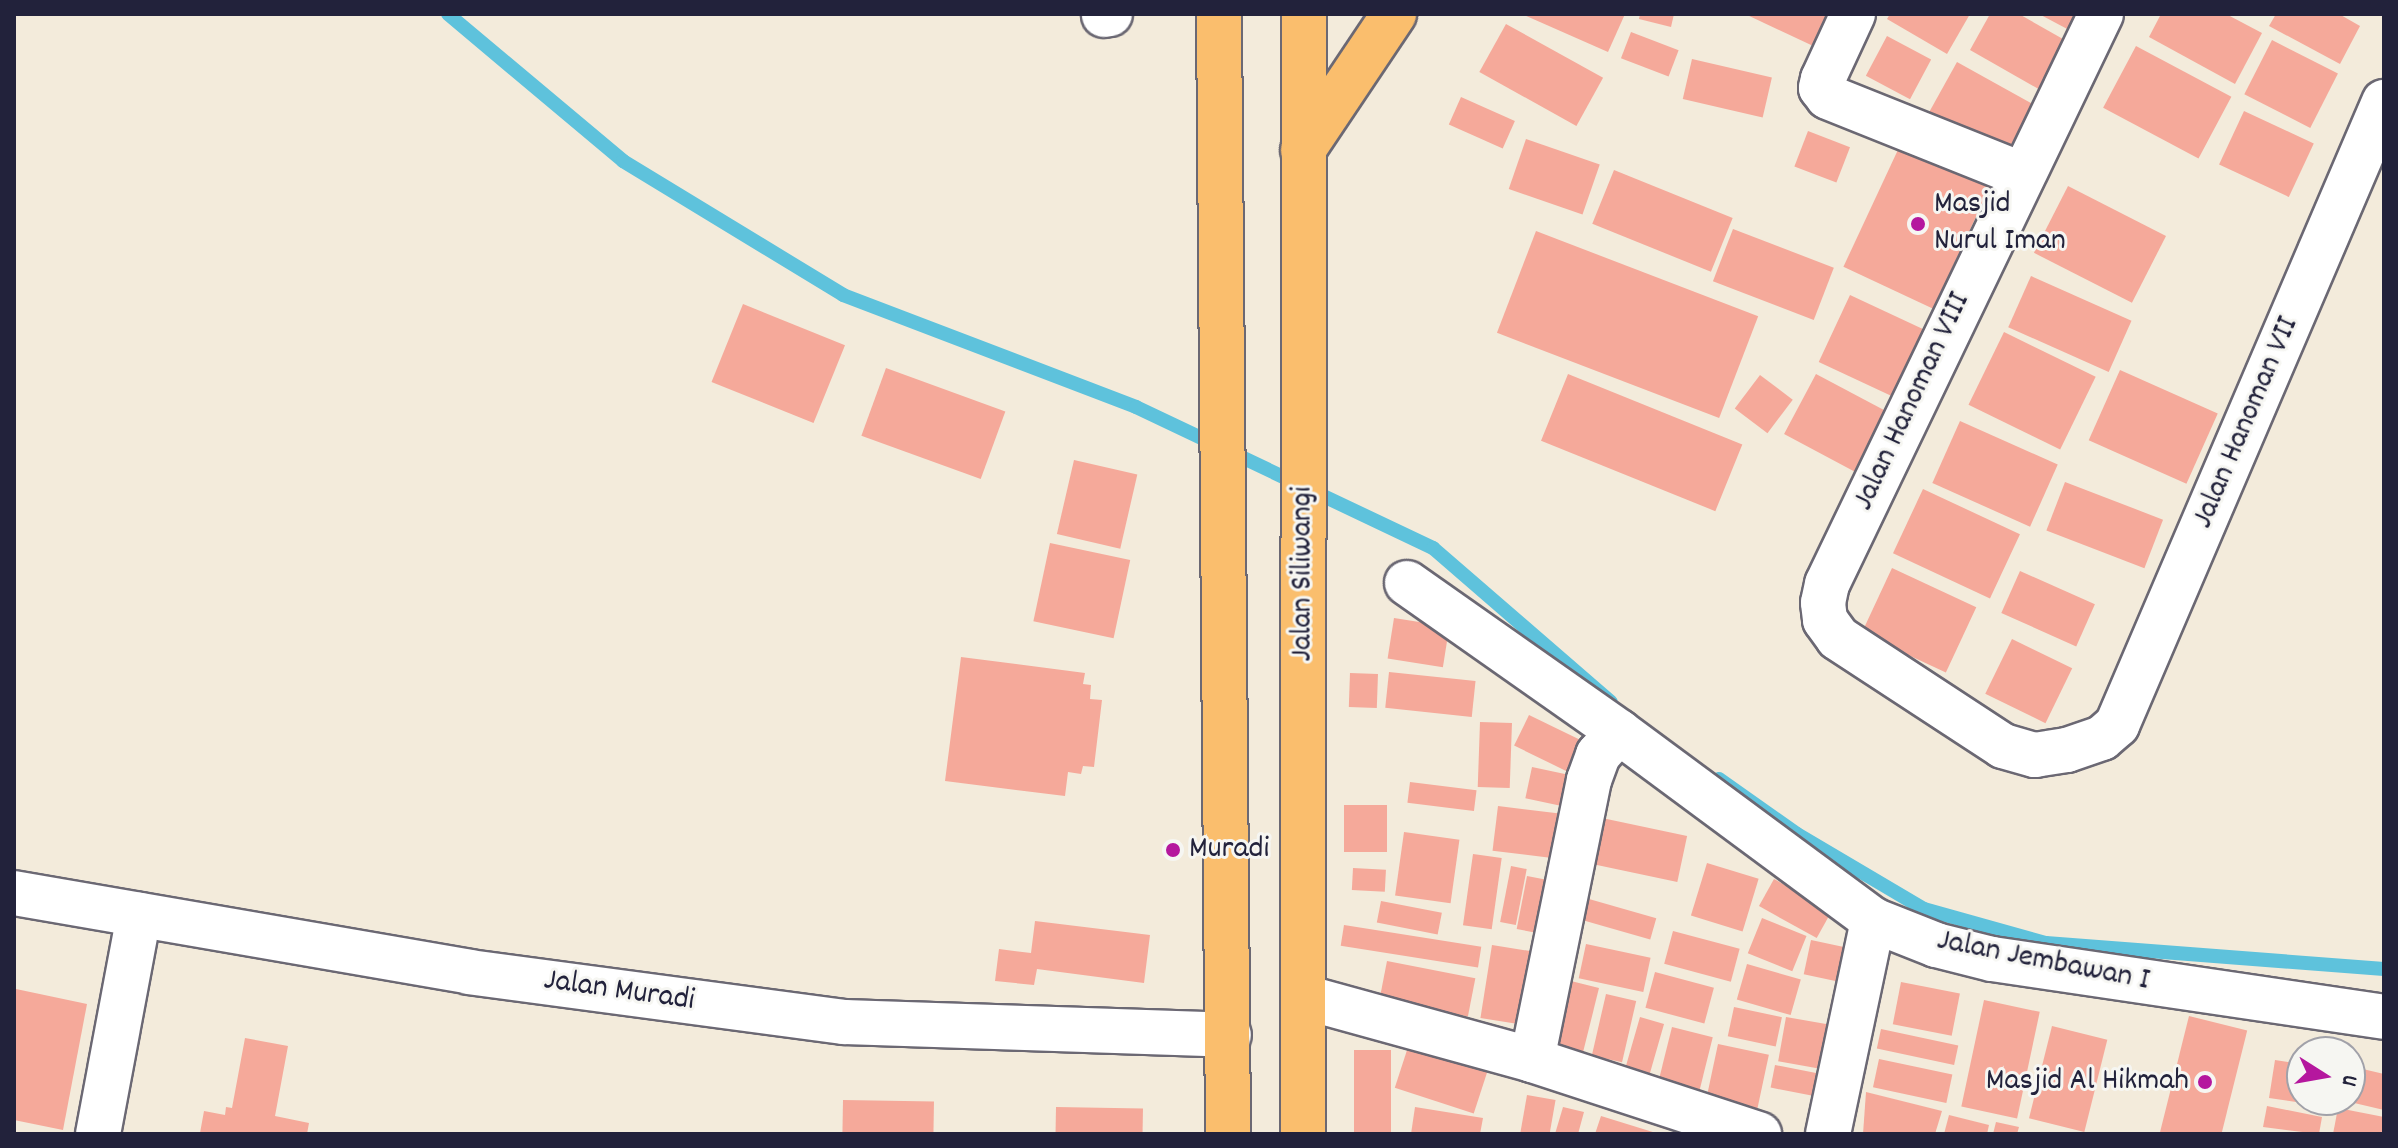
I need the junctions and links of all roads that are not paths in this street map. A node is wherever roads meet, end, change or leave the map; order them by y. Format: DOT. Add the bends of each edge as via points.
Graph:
graph roads {
  1 [pos="1219,14"];
  2 [pos="1304,14"];
  3 [pos="1394,14"];
  4 [pos="1853,14"];
  5 [pos="2101,14"];
  6 [pos="2384,102"];
  7 [pos="1303,150"];
  8 [pos="2021,174"];
  9 [pos="1407,583"];
  10 [pos="1825,620"];
  11 [pos="1619,732"];
  12 [pos="14,893"];
  13 [pos="139,915"];
  14 [pos="1873,920"];
  15 [pos="1304,997"];
  16 [pos="2384,1017"];
  17 [pos="1229,1035"];
  18 [pos="1532,1060"];
  19 [pos="98,1134"];
  20 [pos="1228,1134"];
  21 [pos="1303,1134"];
  22 [pos="1759,1134"];
  23 [pos="1828,1134"];
  1 -- 17 [label="highway"];
  2 -- 7 [label="highway, Jalan Siliwangi"];
  3 -- 7 [label="highway"];
  4 -- 8 [label="street" via="1823,79 1821,88 1828,97"];
  5 -- 8 [label="street, Jalan Hanoman VIII"];
  6 -- 10 [label="street, Jalan Hanoman VII" via="2117,725 2102,738 2067,750 2035,755 2003,746 1838,638"];
  7 -- 15 [label="highway, Jalan Siliwangi"];
  8 -- 10 [label="street, Jalan Hanoman VIII" via="1827,584"];
  9 -- 11 [label="street, Jalan Jembawan I"];
  11 -- 14 [label="street, Jalan Jembawan I"];
  11 -- 18 [label="street" via="1598,755 1589,780"];
  12 -- 13 [label="street, Jalan Muradi"];
  13 -- 17 [label="street, Jalan Muradi" via="469,972 844,1022"];
  13 -- 19 [label="street"];
  14 -- 16 [label="street, Jalan Jembawan I" via="1936,945 1992,959"];
  14 -- 23 [label="street"];
  15 -- 18 [label="street"];
  15 -- 21 [label="highway, Jalan Siliwangi"];
  17 -- 20 [label="highway"];
  18 -- 22 [label="street"];
}
